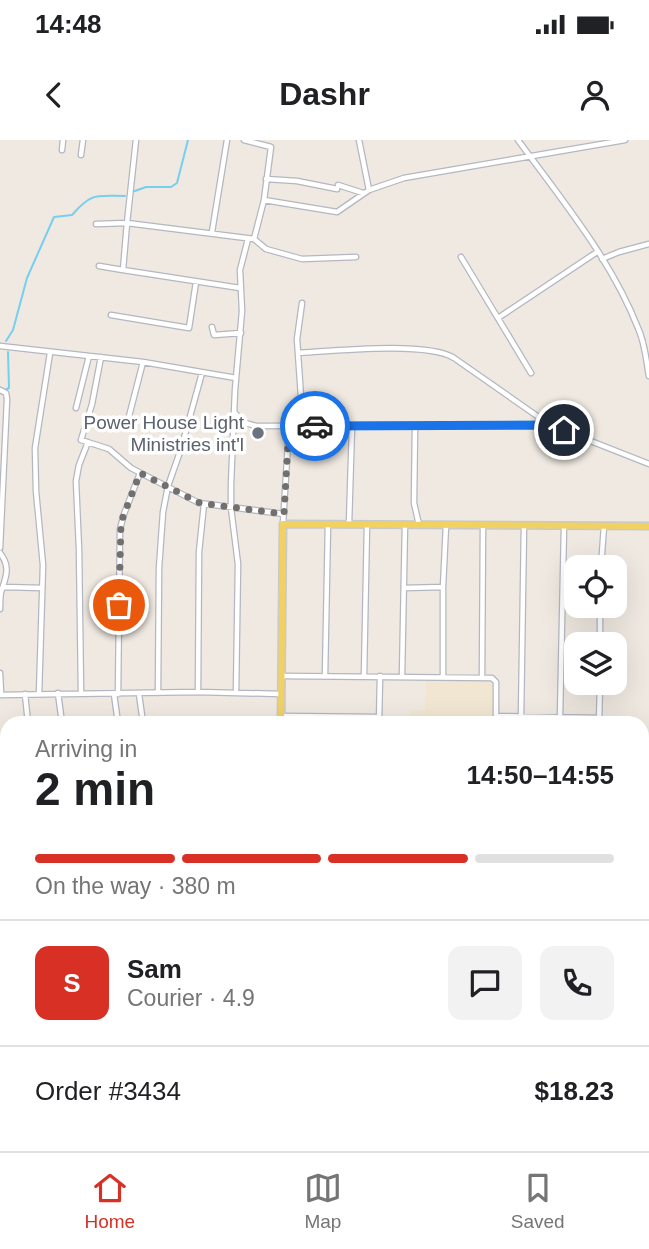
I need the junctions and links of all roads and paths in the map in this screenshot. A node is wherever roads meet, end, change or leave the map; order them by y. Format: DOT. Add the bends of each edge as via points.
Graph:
graph roads {
  1 [pos="63,140"];
  2 [pos="83,140"];
  3 [pos="136,140"];
  4 [pos="227,140"];
  5 [pos="244,140"];
  6 [pos="359,140"];
  7 [pos="518,140"];
  8 [pos="625,140"];
  9 [pos="62,150"];
  10 [pos="81,155"];
  11 [pos="530,156"];
  12 [pos="266,179"];
  13 [pos="367,192"];
  14 [pos="264,200"];
  15 [pos="127,223"];
  16 [pos="96,224"];
  17 [pos="212,233"];
  18 [pos="248,239"];
  19 [pos="254,239"];
  20 [pos="649,244"];
  21 [pos="597,252"];
  22 [pos="356,257"];
  23 [pos="461,257"];
  24 [pos="602,259"];
  25 [pos="99,266"];
  26 [pos="123,270"];
  27 [pos="196,282"];
  28 [pos="240,288"];
  29 [pos="302,303"];
  30 [pos="111,315"];
  31 [pos="498,318"];
  32 [pos="212,327"];
  33 [pos="241,333"];
  34 [pos="0,346"];
  35 [pos="648,352"];
  36 [pos="50,353"];
  37 [pos="298,353"];
  38 [pos="89,356"];
  39 [pos="101,357"];
  40 [pos="143,362"];
  41 [pos="202,373"];
  42 [pos="531,373"];
  43 [pos="649,376"];
  44 [pos="236,378"];
  45 [pos="0,390"];
  46 [pos="76,408"];
  47 [pos="234,412"];
  48 [pos="127,424"];
  49 [pos="550,425"];
  50 [pos="289,426"];
  51 [pos="303,426"];
  52 [pos="352,426"];
  53 [pos="415,427"];
  54 [pos="88,442"];
  55 [pos="649,464"];
  56 [pos="140,473"];
  57 [pos="168,485"];
  58 [pos="204,504"];
  59 [pos="230,508"];
  60 [pos="284,514"];
  61 [pos="283,524"];
  62 [pos="328,524"];
  63 [pos="349,524"];
  64 [pos="367,524"];
  65 [pos="405,524"];
  66 [pos="419,525"];
  67 [pos="446,525"];
  68 [pos="483,525"];
  69 [pos="524,525"];
  70 [pos="565,525"];
  71 [pos="604,526"];
  72 [pos="649,526"];
  73 [pos="0,548"];
  74 [pos="0,553"];
  75 [pos="602,555"];
  76 [pos="4,587"];
  77 [pos="443,587"];
  78 [pos="42,588"];
  79 [pos="404,588"];
  80 [pos="0,609"];
  81 [pos="0,673"];
  82 [pos="282,676"];
  83 [pos="325,676"];
  84 [pos="364,676"];
  85 [pos="380,676"];
  86 [pos="402,676"];
  87 [pos="443,676"];
  88 [pos="482,677"];
  89 [pos="81,692"];
  90 [pos="198,692"];
  91 [pos="58,693"];
  92 [pos="158,693"];
  93 [pos="236,693"];
  94 [pos="1,694"];
  95 [pos="25,694"];
  96 [pos="39,694"];
  97 [pos="116,694"];
  98 [pos="139,694"];
  99 [pos="281,694"];
  100 [pos="600,695"];
  101 [pos="27,716"];
  102 [pos="61,716"];
  103 [pos="118,716"];
  104 [pos="141,716"];
  105 [pos="281,716"];
  106 [pos="379,716"];
  107 [pos="496,716"];
  108 [pos="521,716"];
  109 [pos="560,716"];
  110 [pos="599,716"];
  1 -- 9 [label="street"];
  2 -- 10 [label="street"];
  3 -- 15 [label="street"];
  4 -- 17 [label="street"];
  5 -- 12 [label="street" via="271,147"];
  6 -- 13 [label="street"];
  7 -- 11 [label="street"];
  8 -- 11 [label="street"];
  11 -- 13 [label="street" via="404,178"];
  11 -- 21 [label="street"];
  12 -- 13 [label="street"];
  12 -- 14 [label="street"];
  13 -- 14 [label="street" via="333,212"];
  14 -- 19 [label="street"];
  15 -- 16 [label="street"];
  15 -- 17 [label="street"];
  15 -- 26 [label="street"];
  17 -- 18 [label="street"];
  18 -- 19 [label="street"];
  18 -- 28 [label="street" via="241,260"];
  19 -- 22 [label="street" via="266,249 302,259"];
  20 -- 24 [label="street"];
  21 -- 24 [label="street"];
  21 -- 31 [label="street"];
  23 -- 31 [label="street"];
  24 -- 35 [label="street"];
  25 -- 26 [label="street"];
  26 -- 27 [label="street"];
  27 -- 28 [label="street"];
  27 -- 30 [label="street" via="189,328"];
  28 -- 33 [label="street"];
  29 -- 37 [label="street"];
  31 -- 42 [label="street"];
  32 -- 33 [label="street" via="214,335"];
  33 -- 44 [label="street"];
  34 -- 36 [label="street"];
  35 -- 43 [label="street"];
  36 -- 38 [label="street"];
  36 -- 78 [label="street" via="35,448"];
  37 -- 49 [label="street" via="442,352"];
  37 -- 51 [label="street"];
  38 -- 39 [label="street"];
  38 -- 46 [label="street"];
  39 -- 40 [label="street"];
  39 -- 54 [label="street" via="81,438"];
  40 -- 41 [label="street"];
  40 -- 48 [label="street"];
  41 -- 44 [label="street"];
  41 -- 57 [label="street"];
  44 -- 47 [label="street"];
  45 -- 73 [label="street" via="7,399"];
  47 -- 50 [label="street" via="246,423"];
  47 -- 59 [label="street"];
  49 -- 53 [label="street"];
  49 -- 55 [label="street"];
  50 -- 51 [label="street"];
  50 -- 60 [label="street"];
  51 -- 52 [label="street"];
  52 -- 53 [label="street"];
  52 -- 63 [label="street"];
  53 -- 66 [label="street" via="414,503"];
  54 -- 56 [label="street" via="109,449"];
  54 -- 89 [label="street" via="76,481"];
  56 -- 57 [label="street"];
  56 -- 97 [label="street" via="120,529"];
  57 -- 58 [label="street"];
  57 -- 92 [label="street" via="159,568"];
  58 -- 59 [label="street"];
  58 -- 90 [label="street"];
  59 -- 60 [label="street"];
  59 -- 93 [label="street" via="238,564"];
  60 -- 61 [label="street"];
  61 -- 62 [label="main road"];
  61 -- 82 [label="main road"];
  62 -- 63 [label="main road"];
  62 -- 83 [label="street"];
  63 -- 64 [label="main road"];
  64 -- 65 [label="main road"];
  64 -- 84 [label="street"];
  65 -- 66 [label="main road"];
  65 -- 79 [label="street"];
  66 -- 67 [label="main road"];
  67 -- 68 [label="main road"];
  67 -- 77 [label="street"];
  68 -- 69 [label="main road"];
  68 -- 88 [label="street"];
  69 -- 70 [label="main road"];
  69 -- 108 [label="street"];
  70 -- 71 [label="main road"];
  70 -- 109 [label="street"];
  71 -- 72 [label="main road"];
  71 -- 75 [label="street"];
  74 -- 76 [label="street" via="7,566"];
  76 -- 78 [label="street"];
  76 -- 80 [label="street"];
  77 -- 79 [label="street"];
  77 -- 87 [label="street"];
  78 -- 96 [label="street"];
  79 -- 86 [label="street"];
  81 -- 94 [label="street"];
  82 -- 83 [label="street"];
  82 -- 99 [label="main road"];
  83 -- 84 [label="street"];
  84 -- 85 [label="street"];
  85 -- 86 [label="street"];
  85 -- 106 [label="street"];
  86 -- 87 [label="street"];
  87 -- 88 [label="street"];
  88 -- 107 [label="street" via="496,681"];
  89 -- 91 [label="street"];
  89 -- 97 [label="street"];
  90 -- 92 [label="street"];
  90 -- 93 [label="street"];
  91 -- 96 [label="street"];
  91 -- 102 [label="street"];
  92 -- 98 [label="street"];
  93 -- 99 [label="street"];
  94 -- 95 [label="street"];
  95 -- 96 [label="street"];
  95 -- 101 [label="street"];
  97 -- 98 [label="street"];
  97 -- 103 [label="street"];
  98 -- 104 [label="street"];
  99 -- 105 [label="main road"];
  100 -- 110 [label="street"];
}
